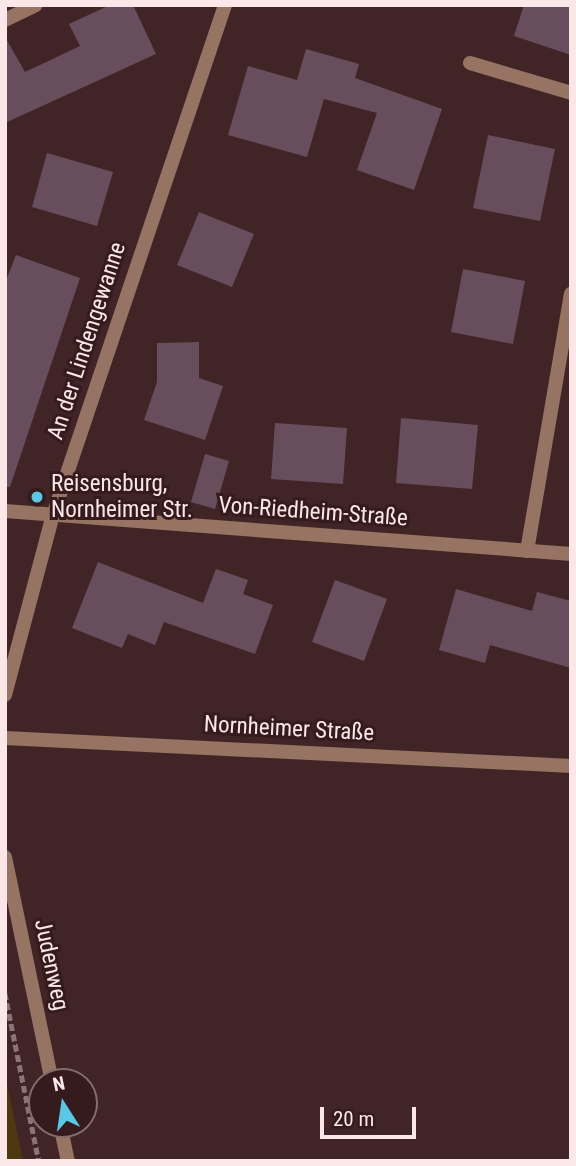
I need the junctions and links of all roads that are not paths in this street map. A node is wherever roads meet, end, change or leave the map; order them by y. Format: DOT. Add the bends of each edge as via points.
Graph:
graph roads {
  1 [pos="36,5"];
  2 [pos="225,5"];
  3 [pos="5,20"];
  4 [pos="470,64"];
  5 [pos="571,93"];
  6 [pos="571,293"];
  7 [pos="5,512"];
  8 [pos="53,515"];
  9 [pos="527,551"];
  10 [pos="571,554"];
  11 [pos="5,695"];
  12 [pos="5,738"];
  13 [pos="571,766"];
  14 [pos="5,857"];
  15 [pos="7,879"];
  16 [pos="49,1068"];
  17 [pos="63,1138"];
  18 [pos="68,1161"];
  1 -- 3 [label="street"];
  2 -- 8 [label="street, An der Lindengewanne"];
  4 -- 5 [label="street"];
  6 -- 9 [label="street"];
  7 -- 8 [label="street, Von-Riedheim-Straße"];
  8 -- 9 [label="street, Von-Riedheim-Straße"];
  8 -- 11 [label="street, An der Lindengewanne"];
  9 -- 10 [label="street, Von-Riedheim-Straße"];
  12 -- 13 [label="street, Nornheimer Straße"];
  14 -- 15 [label="street, Judenweg"];
  15 -- 16 [label="street, Judenweg"];
  17 -- 18 [label="street"];
}
